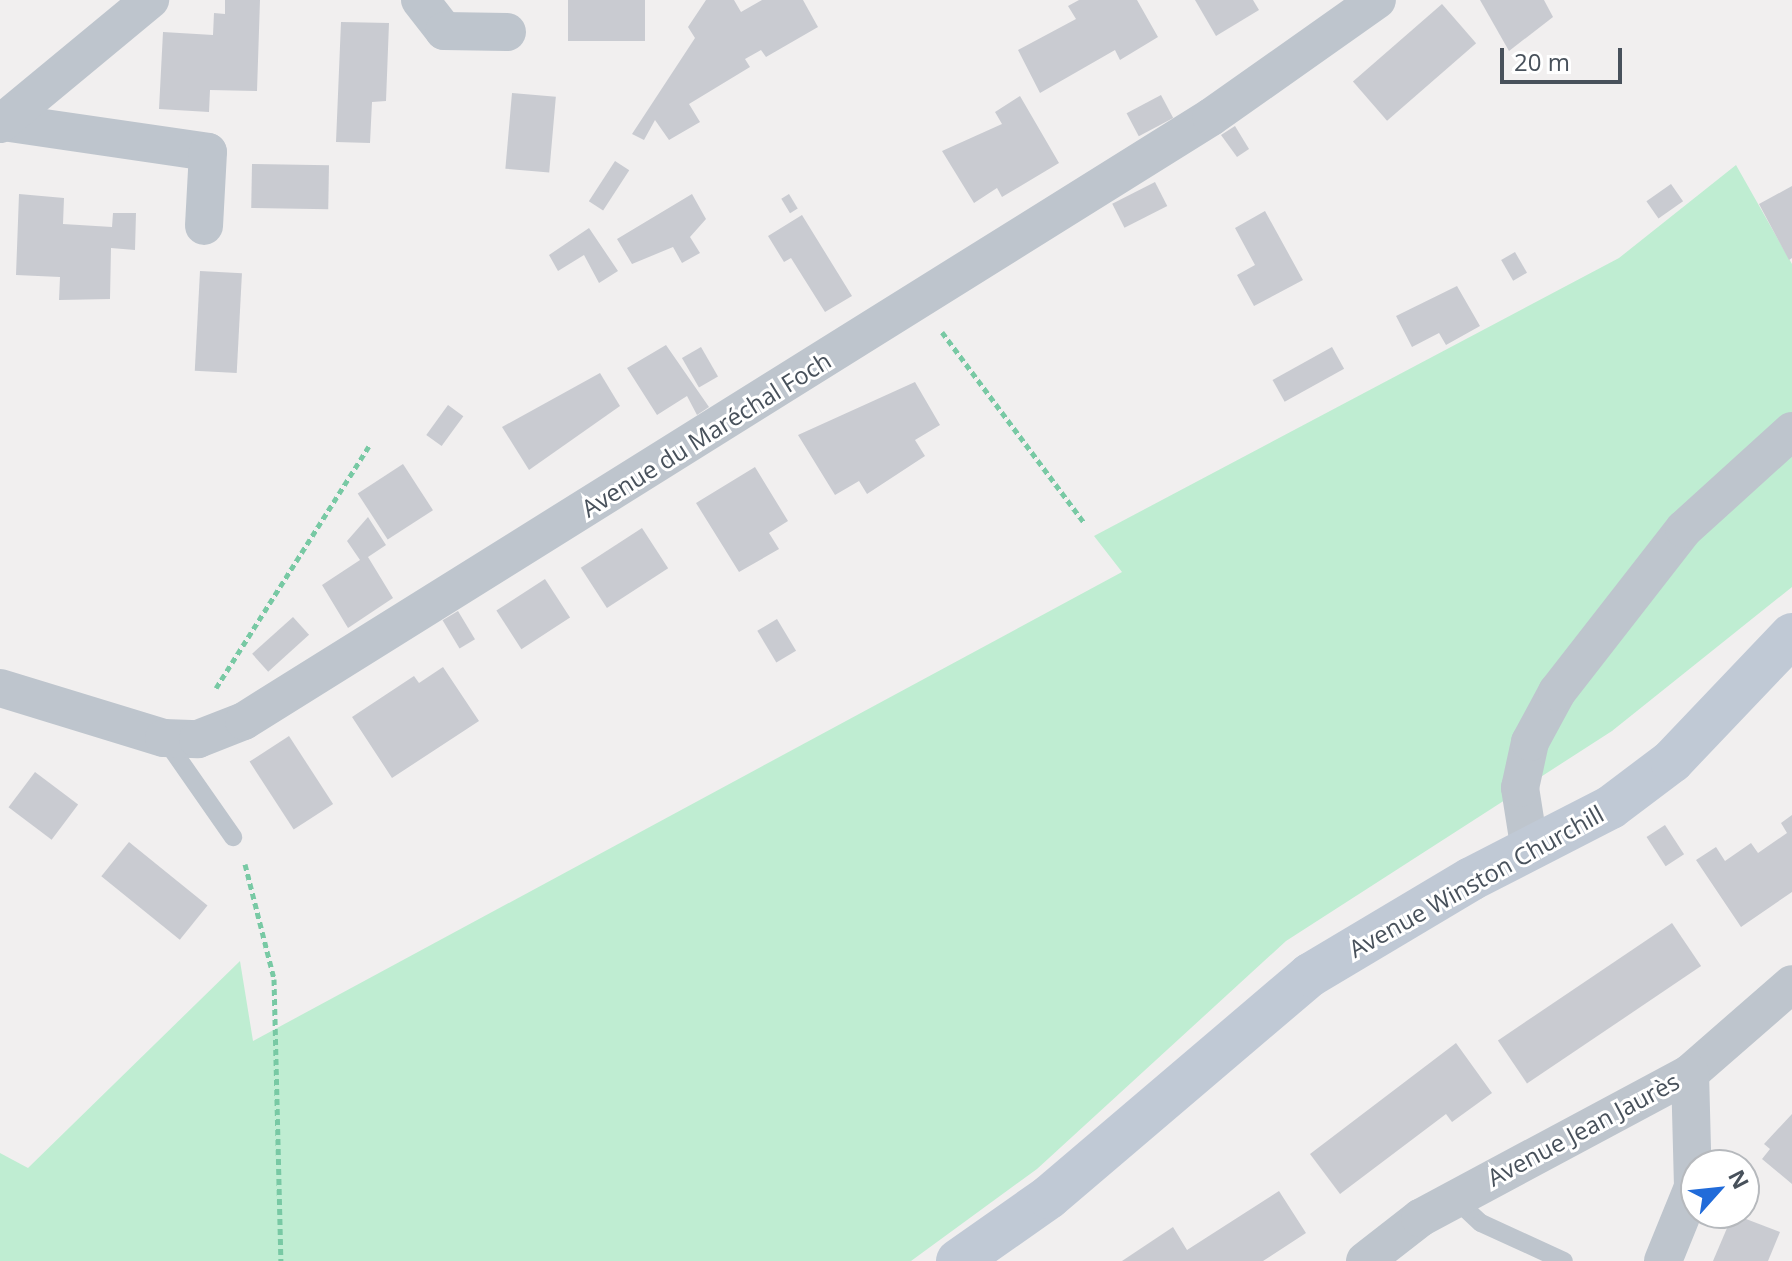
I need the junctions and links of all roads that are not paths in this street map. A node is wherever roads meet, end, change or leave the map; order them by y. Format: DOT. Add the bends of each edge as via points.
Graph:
graph roads {
  1 [pos="150,0"];
  2 [pos="420,0"];
  3 [pos="1377,0"];
  4 [pos="507,32"];
  5 [pos="1,123"];
  6 [pos="204,226"];
  7 [pos="1792,431"];
  8 [pos="1792,635"];
  9 [pos="0,688"];
  10 [pos="177,738"];
  11 [pos="233,837"];
  12 [pos="1530,851"];
  13 [pos="1792,984"];
  14 [pos="1690,1073"];
  15 [pos="1455,1199"];
  16 [pos="958,1261"];
  17 [pos="1365,1261"];
  18 [pos="1564,1261"];
  19 [pos="1663,1261"];
  1 -- 5 [label="street"];
  2 -- 4 [label="street" via="444,31"];
  3 -- 10 [label="street, Avenue du Maréchal Foch" via="1211,117 244,721"];
  5 -- 6 [label="street" via="208,152"];
  7 -- 12 [label="street" via="1684,529 1557,692 1530,742 1520,788"];
  8 -- 12 [label="main road, Avenue Winston Churchill" via="1672,761 1611,807"];
  9 -- 10 [label="street"];
  10 -- 11 [label="lane"];
  12 -- 16 [label="main road, Avenue Winston Churchill" via="1310,975 1049,1197"];
  13 -- 14 [label="street, Avenue Jean Jaurès"];
  14 -- 15 [label="street, Avenue Jean Jaurès"];
  14 -- 19 [label="street" via="1693,1187"];
  15 -- 17 [label="street, Avenue Jean Jaurès"];
  15 -- 18 [label="lane" via="1481,1223"];
}
